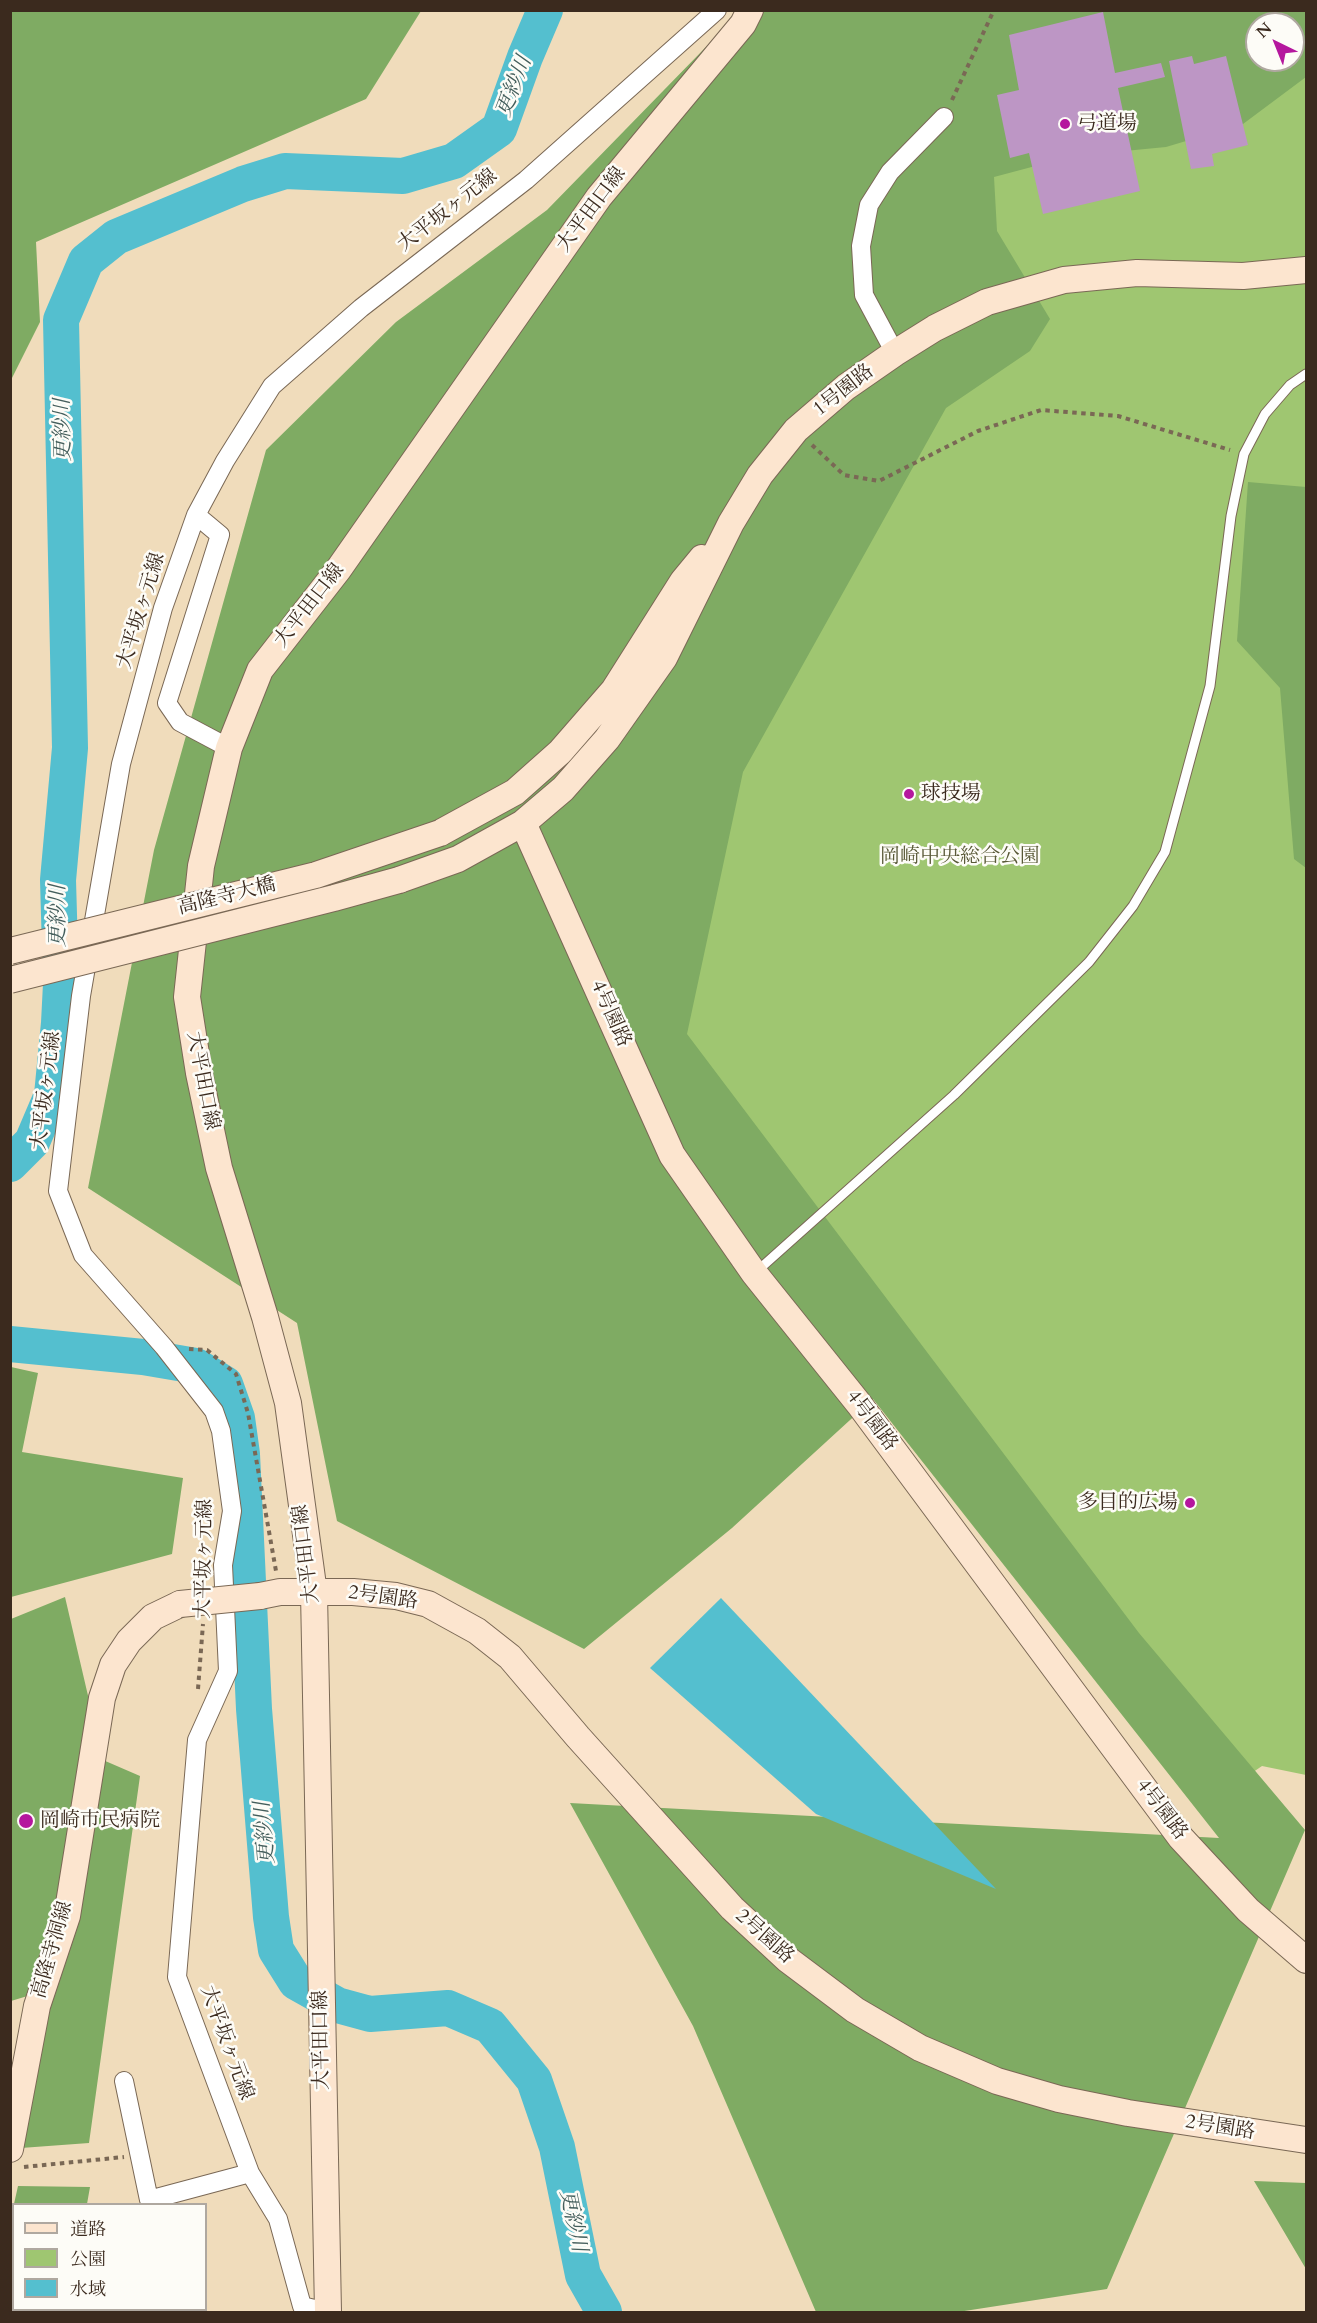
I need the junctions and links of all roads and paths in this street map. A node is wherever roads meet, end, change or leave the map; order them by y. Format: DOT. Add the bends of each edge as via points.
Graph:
graph roads {
  1 [pos="717,10"];
  2 [pos="750,10"];
  3 [pos="994,10"];
  4 [pos="944,117"];
  5 [pos="1306,270"];
  6 [pos="895,352"];
  7 [pos="1306,374"];
  8 [pos="796,430"];
  9 [pos="1244,454"];
  10 [pos="196,515"];
  11 [pos="731,523"];
  12 [pos="229,748"];
  13 [pos="523,823"];
  14 [pos="458,859"];
  15 [pos="10,951"];
  16 [pos="10,981"];
  17 [pos="754,1273"];
  18 [pos="265,1515"];
  19 [pos="314,1593"];
  20 [pos="270,1594"];
  21 [pos="205,1599"];
  22 [pos="199,1668"];
  23 [pos="1306,1960"];
  24 [pos="124,2082"];
  25 [pos="1306,2140"];
  26 [pos="14,2146"];
  27 [pos="140,2156"];
  28 [pos="250,2173"];
  29 [pos="327,2313"];
  1 -- 10 [label="street, 大平坂ヶ元線" via="526,180 361,308 272,386"];
  2 -- 12 [label="street, 大平田口線" via="743,24 599,197 338,570 260,670"];
  3 -- 4 [label="path"];
  4 -- 6 [label="street" via="890,172 869,205 861,246 864,295"];
  5 -- 6 [label="street, 1号園路" via="1243,276 1137,273 1064,280 987,302"];
  6 -- 8 [label="street, 1号園路"];
  7 -- 9 [label="lane" via="1290,385 1265,414"];
  8 -- 9 [label="path" via="844,475 879,481 978,431 1041,410 1118,416"];
  8 -- 11 [label="street, 1号園路" via="760,475"];
  9 -- 17 [label="lane" via="1231,516 1210,686 1166,852 1134,906 1089,962 954,1095"];
  10 -- 12 [label="street" via="220,535 166,704 180,722"];
  10 -- 28 [label="street, 大平坂ヶ元線" via="163,608 121,764 81,996 58,1191 83,1255 164,1347 214,1411 221,1431 232,1511 223,1565 228,1671 197,1740 177,1977"];
  11 -- 13 [label="street, 1号園路" via="664,658 607,739 563,789"];
  11 -- 15 [label="street, 高隆寺大橋, bridge" via="683,581 614,690 560,752 515,792 440,833 316,875"];
  12 -- 19 [label="street, 大平田口線" via="201,866 187,997 219,1168 288,1404"];
  13 -- 14 [label="street, 1号園路"];
  13 -- 17 [label="street, 4号園路" via="672,1155"];
  14 -- 16 [label="street, 高隆寺大橋, bridge" via="323,901"];
  17 -- 23 [label="street, 4号園路" via="859,1404 1181,1838 1248,1910"];
  18 -- 20 [label="path"];
  19 -- 20 [label="street, 2号園路"];
  19 -- 25 [label="street, 2号園路" via="396,1596 428,1604 477,1631 510,1657 732,1908 787,1959 855,2010 920,2048 998,2081 1059,2099"];
  19 -- 29 [label="street, 大平田口線"];
  20 -- 21 [label="street, 高隆寺洞線, bridge"];
  21 -- 22 [label="path"];
  21 -- 26 [label="street, 高隆寺洞線, bridge" via="180,1604 153,1617 129,1641 113,1665 102,1698 67,1916 37,2006"];
  24 -- 27 [label="street"];
  26 -- 27 [label="path"];
  27 -- 28 [label="street" via="149,2200"];
  28 -- 29 [label="street, 大平坂ヶ元線" via="278,2219 302,2306"];
}
